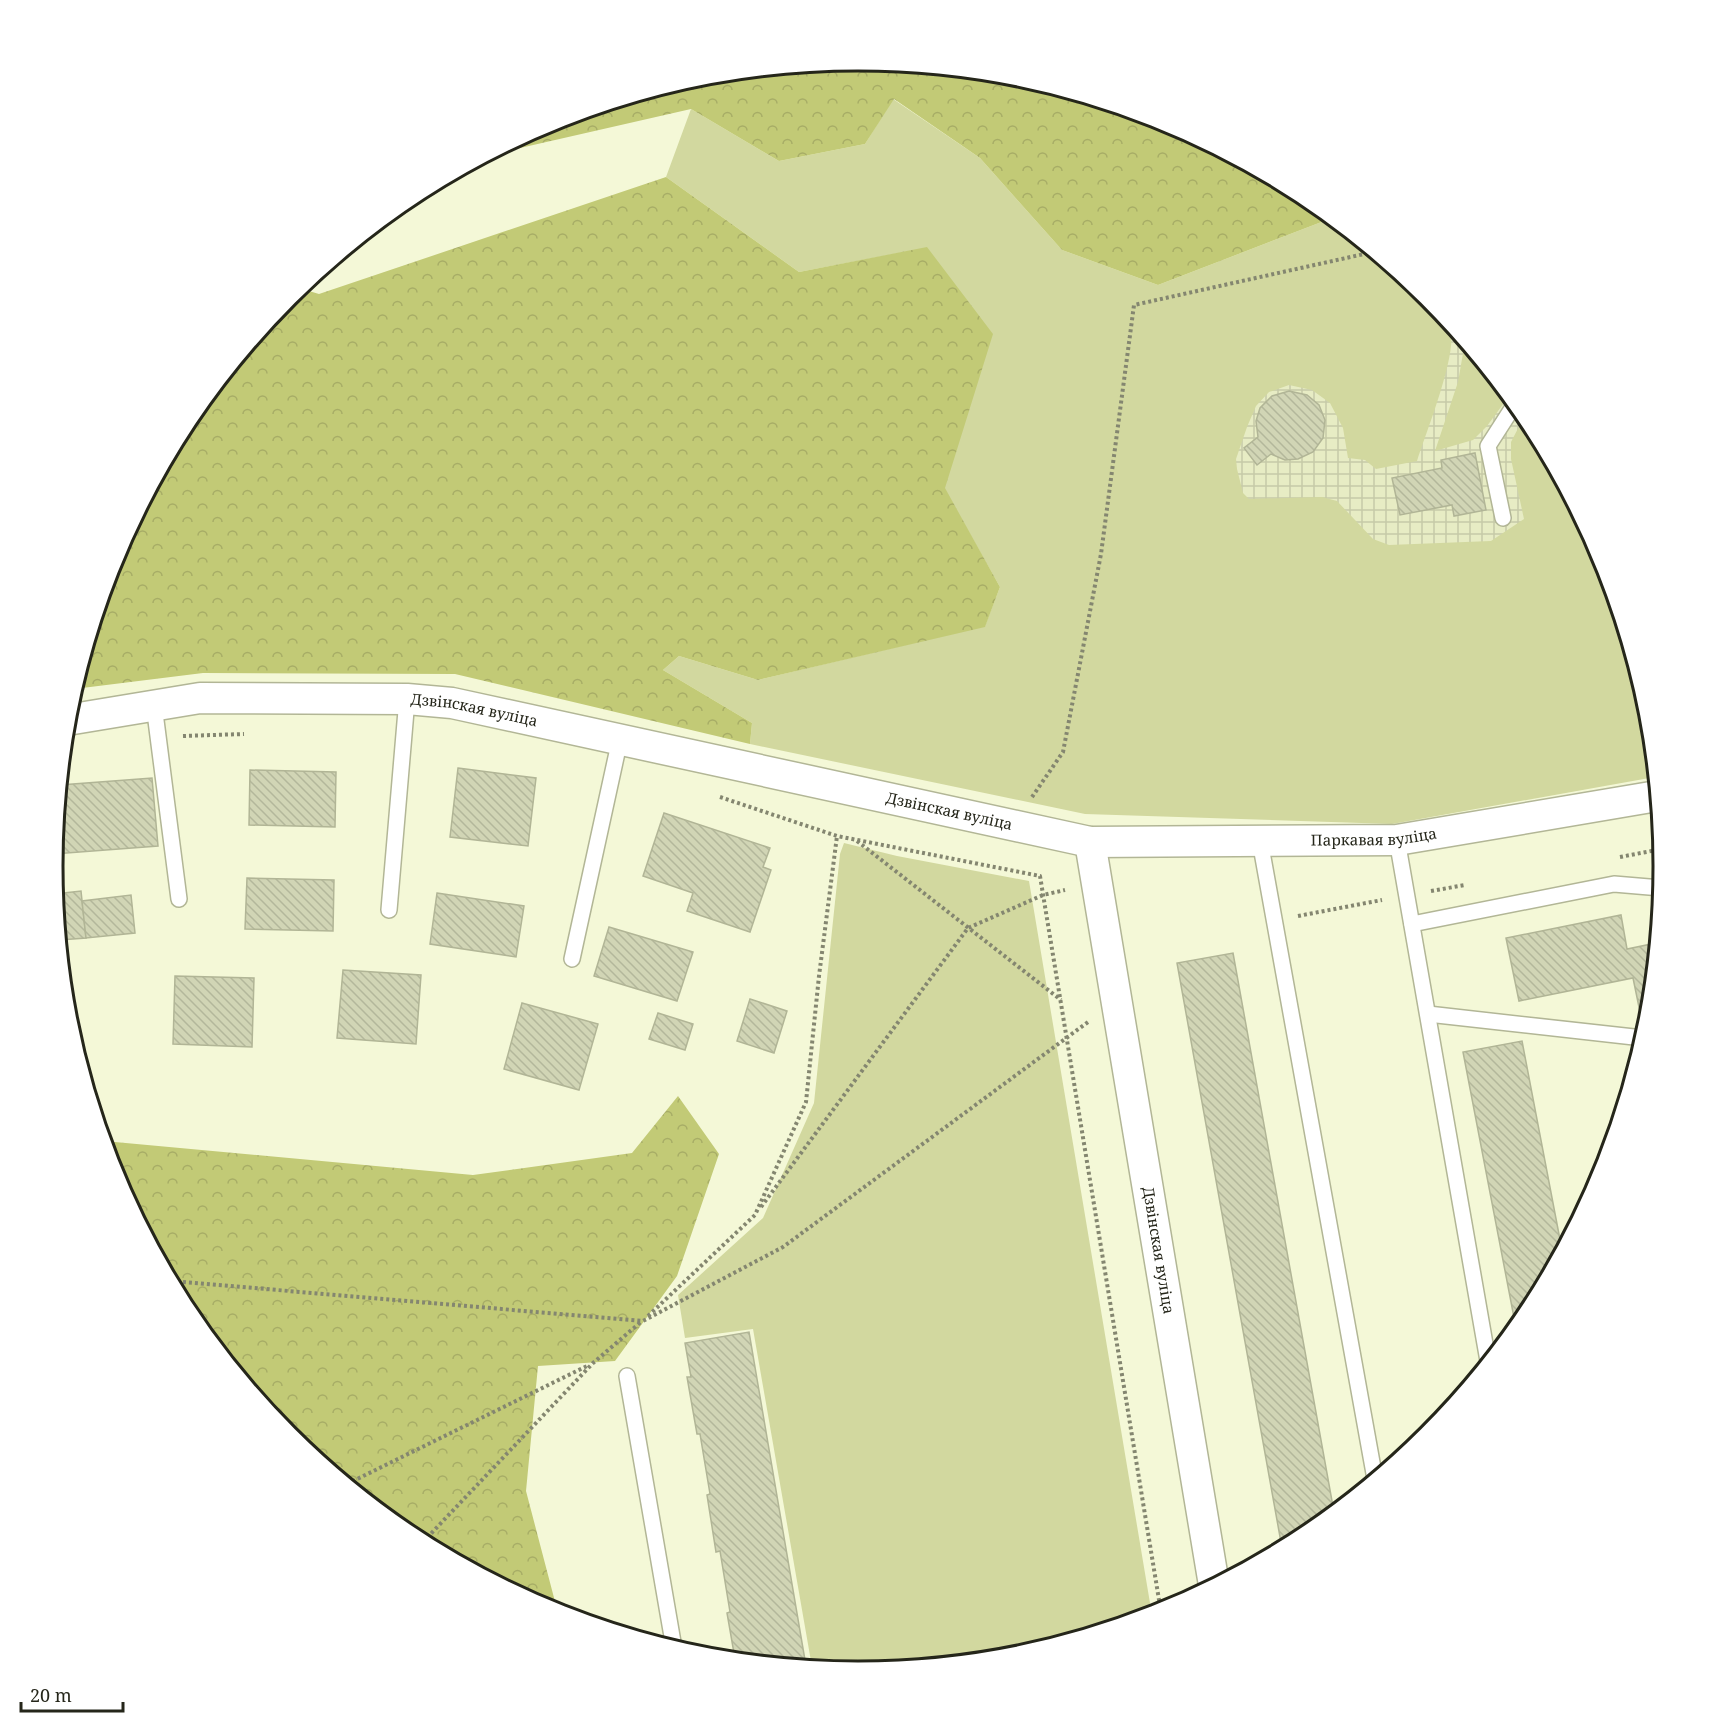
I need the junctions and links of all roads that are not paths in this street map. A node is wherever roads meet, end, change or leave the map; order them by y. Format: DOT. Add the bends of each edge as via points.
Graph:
graph roads {
  1 [pos="1510,412"];
  2 [pos="1503,518"];
  3 [pos="406,699"];
  4 [pos="154,705"];
  5 [pos="77,718"];
  6 [pos="620,739"];
  7 [pos="1649,797"];
  8 [pos="1397,840"];
  9 [pos="1260,841"];
  10 [pos="1090,843"];
  11 [pos="1652,887"];
  12 [pos="179,899"];
  13 [pos="389,910"];
  14 [pos="1412,924"];
  15 [pos="572,959"];
  16 [pos="1428,1014"];
  17 [pos="1634,1037"];
  18 [pos="1486,1353"];
  19 [pos="627,1376"];
  20 [pos="1374,1471"];
  21 [pos="1213,1577"];
  22 [pos="672,1639"];
  1 -- 2 [label="lane" via="1488,446"];
  3 -- 4 [label="street, Дзвінская вуліца" via="200,698"];
  3 -- 6 [label="street, Дзвінская вуліца" via="452,703"];
  3 -- 13 [label="lane"];
  4 -- 5 [label="street, Дзвінская вуліца"];
  4 -- 12 [label="lane"];
  6 -- 10 [label="street, Дзвінская вуліца"];
  6 -- 15 [label="lane"];
  7 -- 8 [label="street, Паркавая вуліца"];
  8 -- 9 [label="street, Паркавая вуліца"];
  8 -- 14 [label="lane"];
  9 -- 10 [label="street, Паркавая вуліца"];
  9 -- 20 [label="lane"];
  10 -- 21 [label="street, Дзвінская вуліца"];
  11 -- 14 [label="lane" via="1614,884"];
  14 -- 16 [label="lane"];
  16 -- 17 [label="lane"];
  16 -- 18 [label="lane"];
  19 -- 22 [label="lane"];
}
